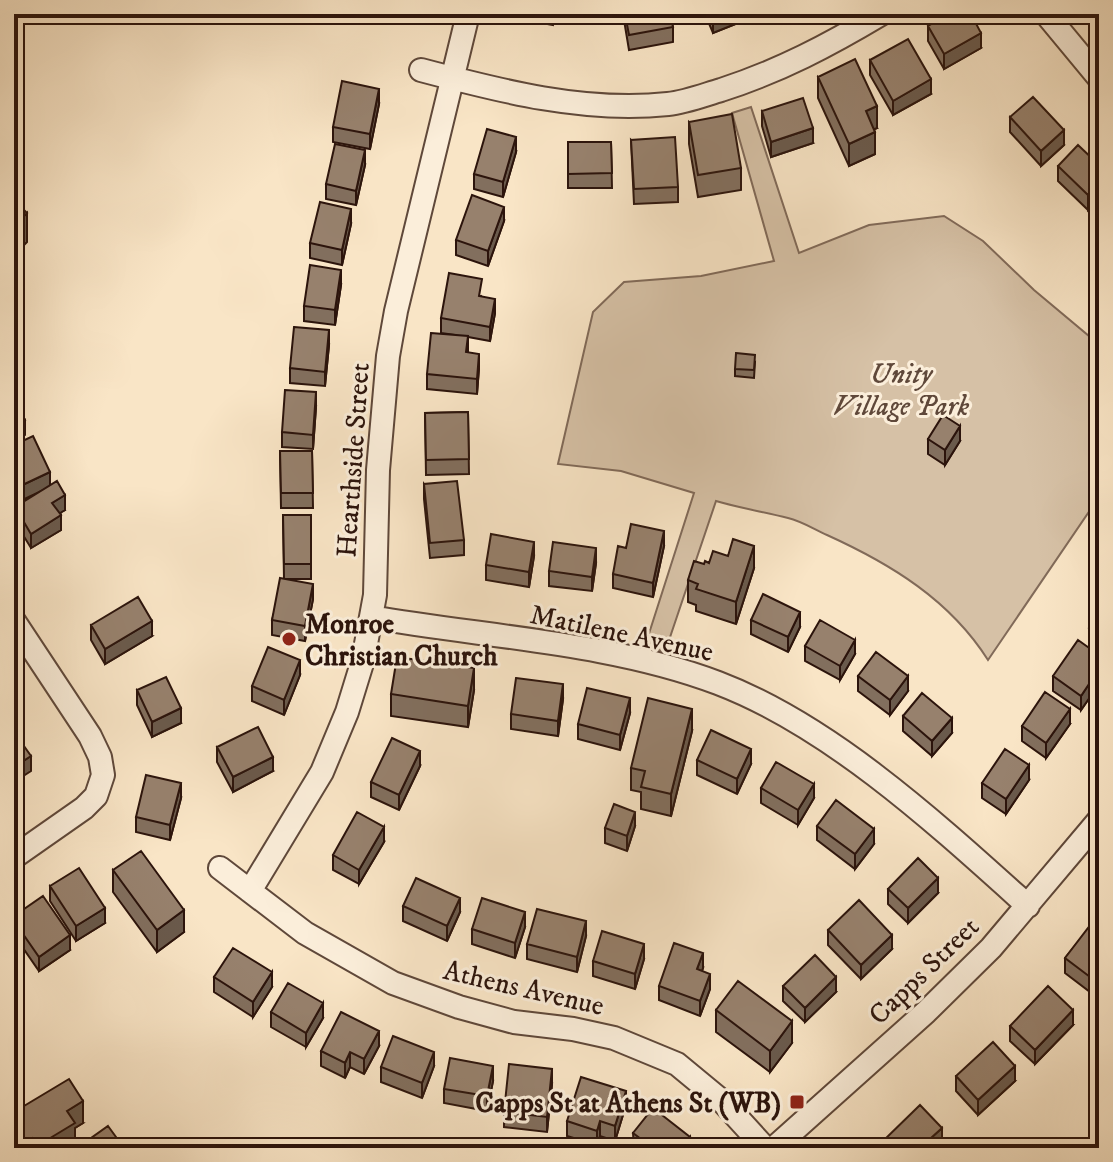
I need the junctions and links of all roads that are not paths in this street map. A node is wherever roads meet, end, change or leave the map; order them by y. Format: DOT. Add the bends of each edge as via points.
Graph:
graph roads {
  1 [pos="468,14"];
  2 [pos="881,14"];
  3 [pos="1046,14"];
  4 [pos="421,70"];
  5 [pos="453,78"];
  6 [pos="1099,78"];
  7 [pos="371,617"];
  8 [pos="14,621"];
  9 [pos="1099,820"];
  10 [pos="14,857"];
  11 [pos="220,868"];
  12 [pos="250,891"];
  13 [pos="1028,906"];
  14 [pos="765,1148"];
  15 [pos="774,1148"];
  1 -- 5 [label="street, Hearthside Street"];
  2 -- 5 [label="street" via="768,74 671,104 568,102"];
  3 -- 6 [label="street"];
  4 -- 5 [label="street"];
  5 -- 7 [label="street, Hearthside Street" via="388,356"];
  7 -- 12 [label="street, Hearthside Street" via="347,712 322,772"];
  7 -- 13 [label="street, Matilene Avenue" via="632,659 742,694 834,745"];
  8 -- 10 [label="street" via="90,736 103,775 96,796 84,808"];
  9 -- 13 [label="street, Capps Street"];
  11 -- 12 [label="street, Athens Avenue"];
  12 -- 14 [label="street, Athens Avenue" via="305,933 413,992 514,1022 614,1038 665,1058 723,1102"];
  13 -- 15 [label="street, Capps Street" via="926,1012"];
}
